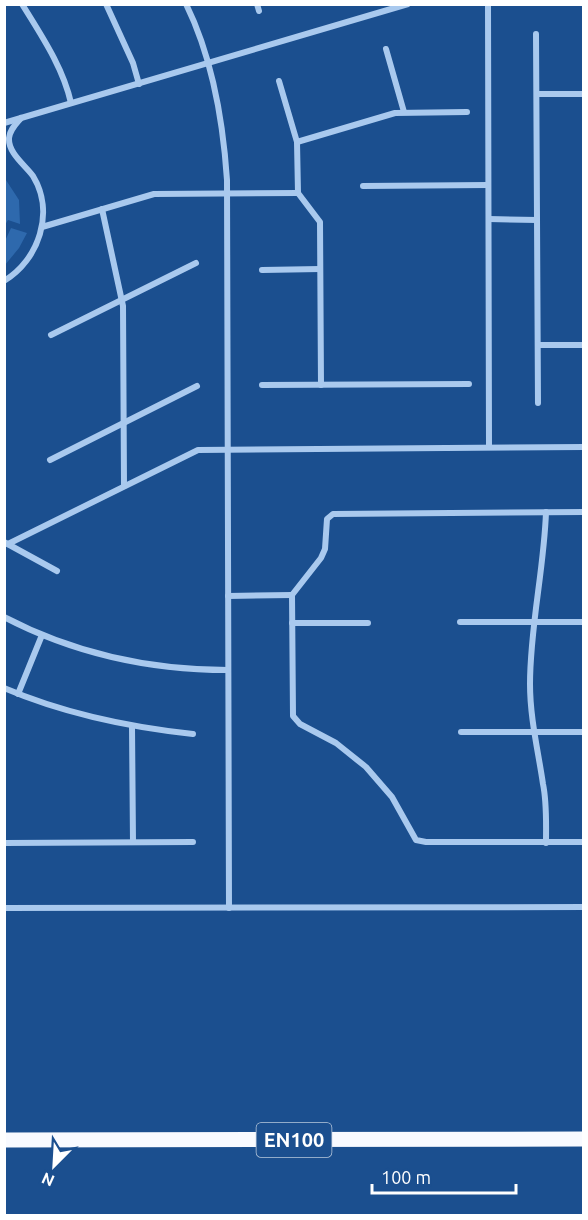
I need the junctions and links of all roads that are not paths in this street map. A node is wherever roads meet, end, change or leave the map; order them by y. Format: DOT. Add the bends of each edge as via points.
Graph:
graph roads {
  1 [pos="22,4"];
  2 [pos="106,4"];
  3 [pos="186,4"];
  4 [pos="408,4"];
  5 [pos="488,4"];
  6 [pos="536,34"];
  7 [pos="386,50"];
  8 [pos="209,64"];
  9 [pos="279,81"];
  10 [pos="139,84"];
  11 [pos="537,94"];
  12 [pos="584,94"];
  13 [pos="72,103"];
  14 [pos="404,112"];
  15 [pos="467,112"];
  16 [pos="21,118"];
  17 [pos="4,123"];
  18 [pos="297,142"];
  19 [pos="4,148"];
  20 [pos="19,159"];
  21 [pos="489,185"];
  22 [pos="363,186"];
  23 [pos="227,193"];
  24 [pos="298,193"];
  25 [pos="102,209"];
  26 [pos="489,219"];
  27 [pos="537,220"];
  28 [pos="42,227"];
  29 [pos="196,263"];
  30 [pos="321,269"];
  31 [pos="262,270"];
  32 [pos="4,281"];
  33 [pos="122,300"];
  34 [pos="51,335"];
  35 [pos="538,345"];
  36 [pos="584,345"];
  37 [pos="469,384"];
  38 [pos="262,385"];
  39 [pos="321,385"];
  40 [pos="197,386"];
  41 [pos="538,403"];
  42 [pos="123,423"];
  43 [pos="489,447"];
  44 [pos="584,447"];
  45 [pos="227,448"];
  46 [pos="50,459"];
  47 [pos="124,486"];
  48 [pos="546,512"];
  49 [pos="584,512"];
  50 [pos="6,543"];
  51 [pos="57,571"];
  52 [pos="292,595"];
  53 [pos="228,596"];
  54 [pos="4,617"];
  55 [pos="460,622"];
  56 [pos="533,622"];
  57 [pos="584,622"];
  58 [pos="292,623"];
  59 [pos="368,623"];
  60 [pos="42,635"];
  61 [pos="228,670"];
  62 [pos="4,688"];
  63 [pos="18,694"];
  64 [pos="132,727"];
  65 [pos="461,732"];
  66 [pos="533,732"];
  67 [pos="584,732"];
  68 [pos="193,735"];
  69 [pos="133,842"];
  70 [pos="193,842"];
  71 [pos="584,842"];
  72 [pos="4,843"];
  73 [pos="546,843"];
  74 [pos="584,907"];
  75 [pos="4,908"];
  76 [pos="229,908"];
  77 [pos="584,1139"];
  78 [pos="4,1140"];
  1 -- 13 [label="street" via="46,44"];
  2 -- 10 [label="street"];
  3 -- 8 [label="street"];
  4 -- 8 [label="street"];
  5 -- 21 [label="street"];
  6 -- 11 [label="street"];
  7 -- 14 [label="street"];
  8 -- 10 [label="street"];
  8 -- 23 [label="street" via="225,146"];
  9 -- 18 [label="street"];
  10 -- 13 [label="street"];
  11 -- 12 [label="street"];
  11 -- 27 [label="street"];
  13 -- 16 [label="street"];
  14 -- 15 [label="street"];
  14 -- 18 [label="street"];
  16 -- 17 [label="street"];
  16 -- 20 [label="street" via="9,138"];
  18 -- 24 [label="street"];
  19 -- 20 [label="street"];
  20 -- 28 [label="street" via="39,191"];
  21 -- 22 [label="street"];
  21 -- 26 [label="street"];
  23 -- 24 [label="street"];
  23 -- 25 [label="street" via="154,194"];
  23 -- 45 [label="street"];
  24 -- 30 [label="street" via="320,222"];
  25 -- 28 [label="street"];
  25 -- 33 [label="street"];
  26 -- 27 [label="street"];
  26 -- 43 [label="street"];
  27 -- 35 [label="street"];
  28 -- 32 [label="street" via="28,260"];
  29 -- 33 [label="street"];
  30 -- 31 [label="street"];
  30 -- 39 [label="street"];
  33 -- 34 [label="street"];
  33 -- 42 [label="street"];
  35 -- 36 [label="street"];
  35 -- 41 [label="street"];
  37 -- 39 [label="street"];
  38 -- 39 [label="street"];
  40 -- 42 [label="street"];
  42 -- 46 [label="street"];
  42 -- 47 [label="street"];
  43 -- 44 [label="street"];
  43 -- 45 [label="street"];
  45 -- 47 [label="street" via="198,450"];
  45 -- 53 [label="street"];
  47 -- 50 [label="street"];
  48 -- 49 [label="street"];
  48 -- 52 [label="street" via="333,514 327,519 321,558"];
  48 -- 56 [label="street" via="545,550"];
  50 -- 51 [label="street"];
  52 -- 53 [label="street"];
  52 -- 58 [label="street"];
  53 -- 61 [label="street"];
  54 -- 60 [label="street"];
  55 -- 56 [label="street"];
  56 -- 57 [label="street"];
  56 -- 66 [label="street"];
  58 -- 59 [label="street"];
  58 -- 73 [label="street" via="293,716 366,767 392,797 416,840"];
  60 -- 61 [label="street" via="132,662"];
  60 -- 63 [label="street"];
  61 -- 76 [label="street"];
  62 -- 63 [label="street"];
  63 -- 64 [label="street"];
  64 -- 68 [label="street"];
  64 -- 69 [label="street"];
  65 -- 66 [label="street"];
  66 -- 67 [label="street"];
  66 -- 73 [label="street" via="546,803"];
  69 -- 70 [label="street"];
  69 -- 72 [label="street"];
  71 -- 73 [label="street"];
  74 -- 76 [label="street"];
  75 -- 76 [label="street"];
  77 -- 78 [label="highway, EN100"];
}
